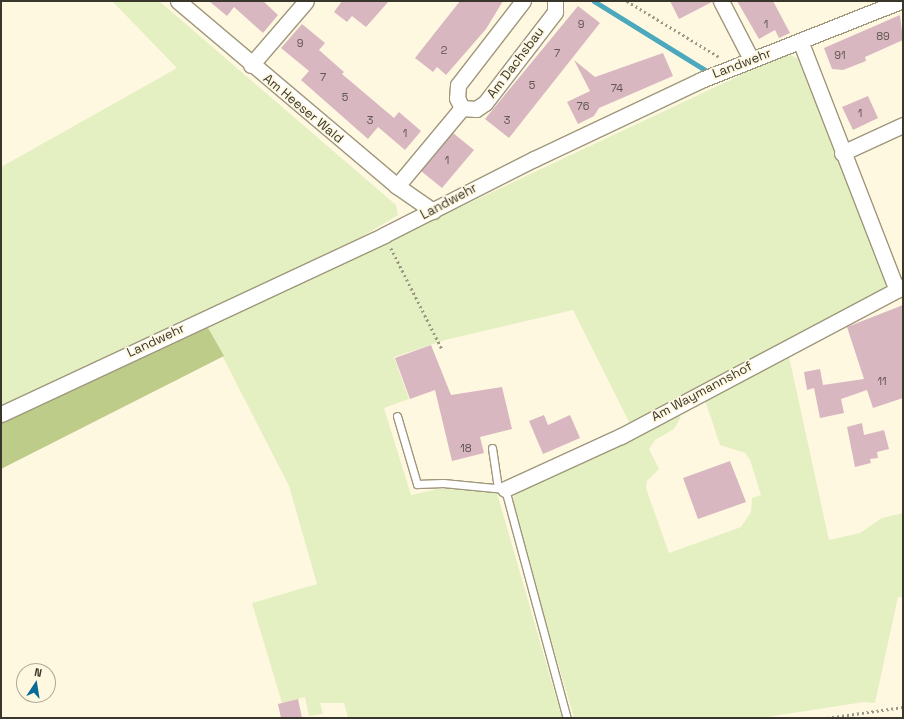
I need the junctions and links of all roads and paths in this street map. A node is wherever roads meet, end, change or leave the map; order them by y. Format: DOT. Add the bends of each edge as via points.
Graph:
graph roads {
  1 [pos="178,1"];
  2 [pos="306,1"];
  3 [pos="523,1"];
  4 [pos="555,1"];
  5 [pos="627,1"];
  6 [pos="721,1"];
  7 [pos="901,1"];
  8 [pos="801,43"];
  9 [pos="752,59"];
  10 [pos="251,66"];
  11 [pos="735,66"];
  12 [pos="462,108"];
  13 [pos="903,125"];
  14 [pos="842,153"];
  15 [pos="397,186"];
  16 [pos="433,211"];
  17 [pos="384,235"];
  18 [pos="900,288"];
  19 [pos="444,351"];
  20 [pos="1,414"];
  21 [pos="397,416"];
  22 [pos="492,448"];
  23 [pos="501,489"];
  24 [pos="903,707"];
  25 [pos="567,718"];
  26 [pos="827,718"];
  1 -- 10 [label="street, Am Heeser Wald"];
  2 -- 10 [label="street"];
  3 -- 12 [label="street" via="458,85 456,98"];
  4 -- 12 [label="street, Am Dachsbau" via="554,12 485,103 476,109"];
  5 -- 11 [label="path"];
  6 -- 9 [label="street"];
  7 -- 8 [label="street, Landwehr"];
  8 -- 9 [label="street, Landwehr"];
  8 -- 14 [label="street, Am Waymannshof"];
  9 -- 11 [label="street, Landwehr"];
  10 -- 15 [label="street, Am Heeser Wald"];
  11 -- 16 [label="street, Landwehr" via="534,159"];
  12 -- 15 [label="street"];
  13 -- 14 [label="street"];
  14 -- 18 [label="street, Am Waymannshof"];
  15 -- 16 [label="street, Am Heeser Wald"];
  16 -- 17 [label="street, Landwehr"];
  17 -- 19 [label="path"];
  17 -- 20 [label="street, Landwehr"];
  18 -- 23 [label="street, Am Waymannshof" via="621,436"];
  21 -- 23 [label="lane" via="417,484 443,483"];
  22 -- 23 [label="lane"];
  23 -- 25 [label="lane"];
  24 -- 26 [label="path"];
}
